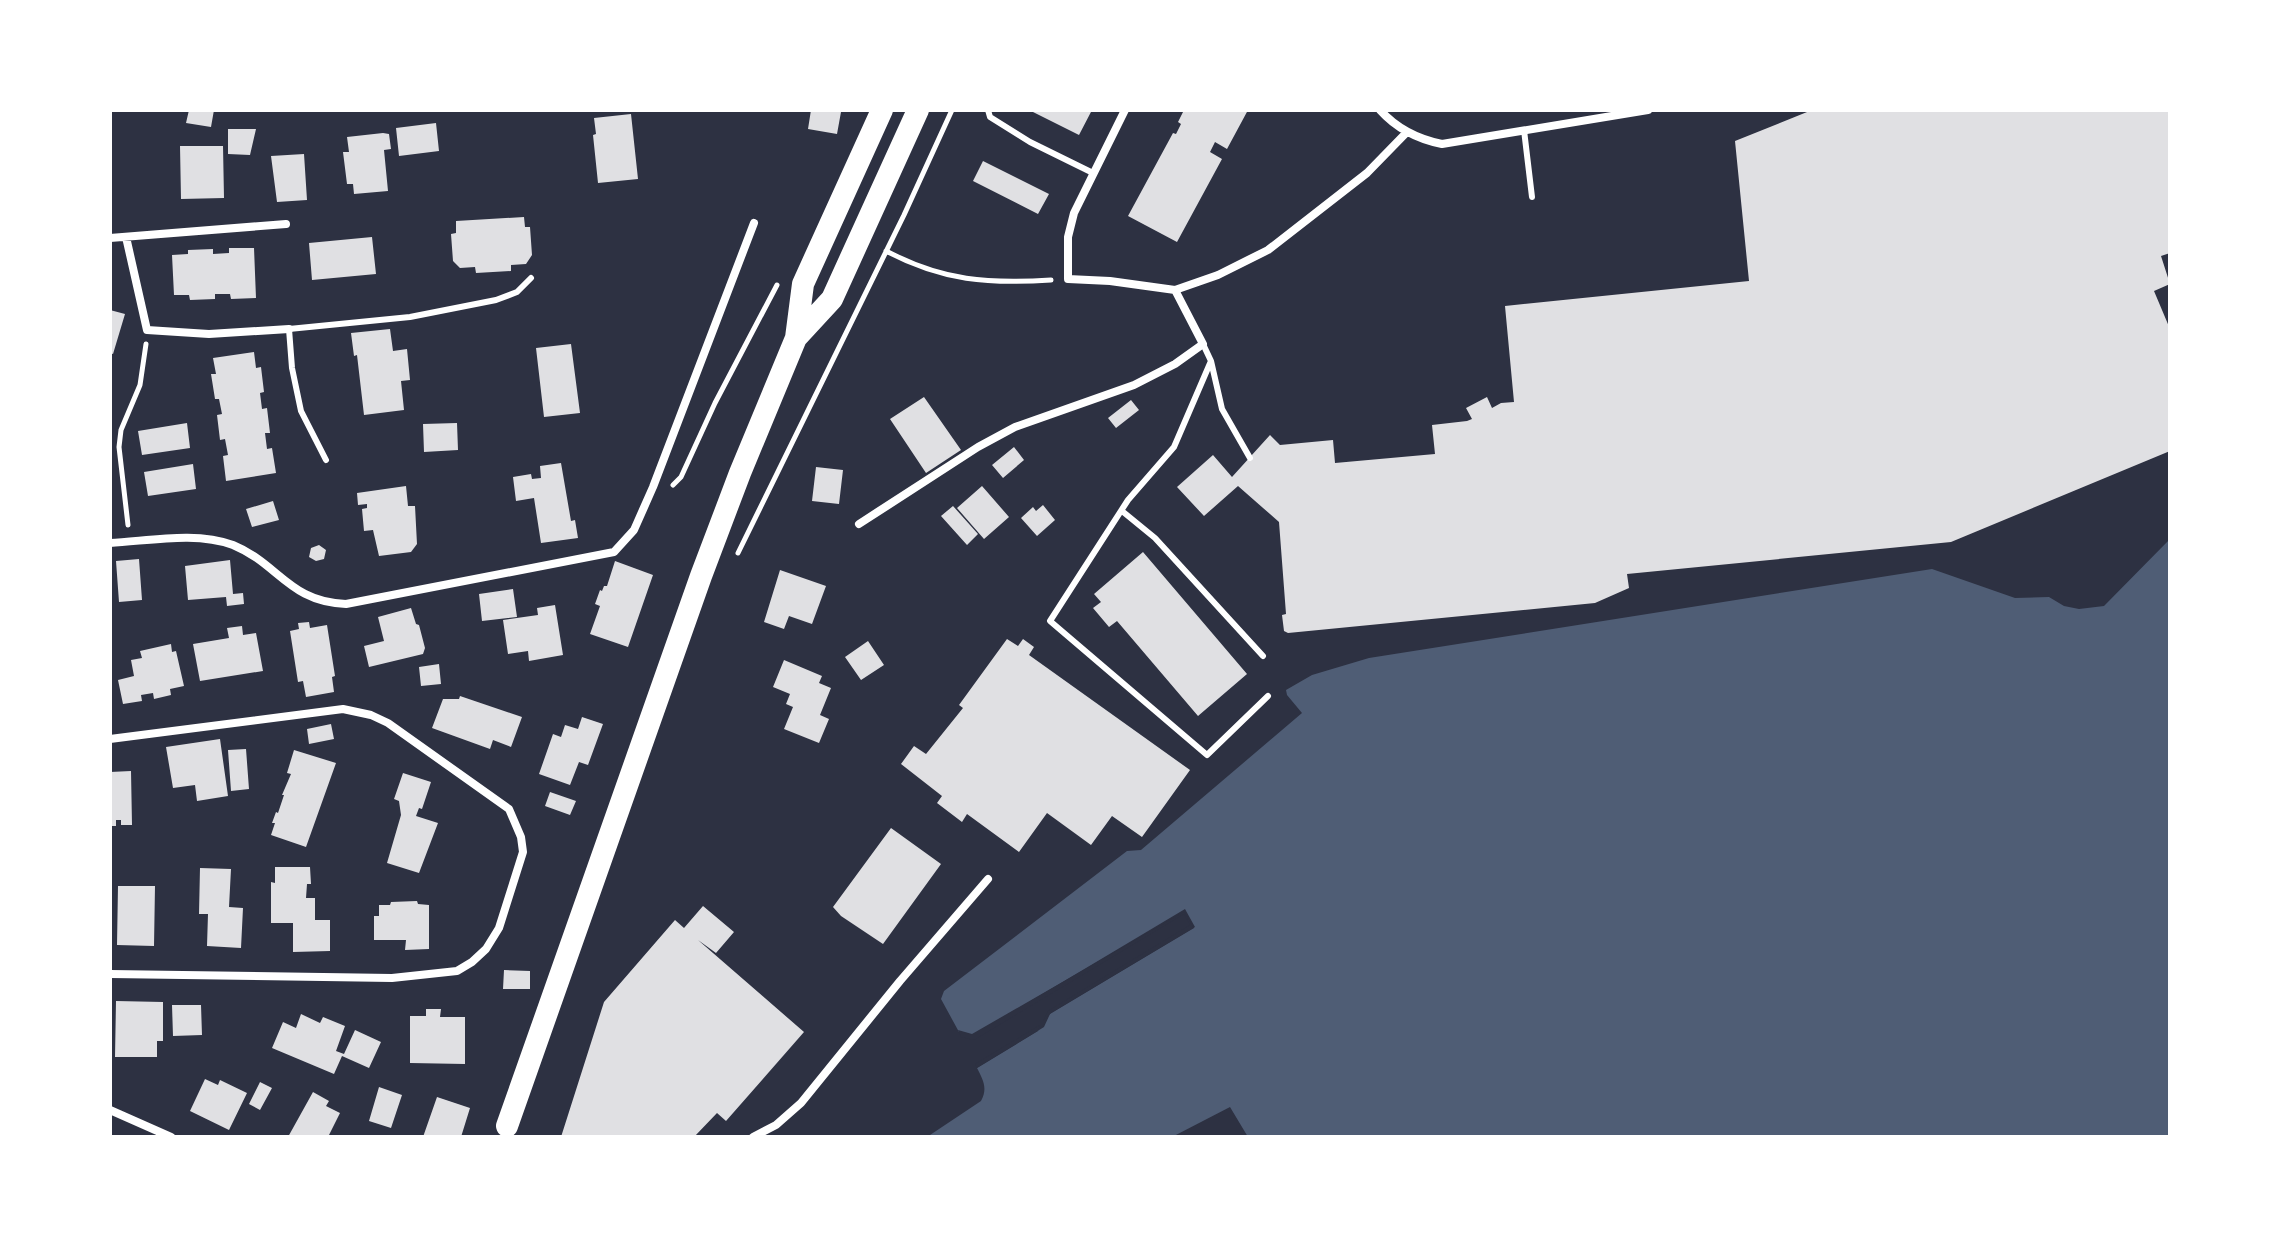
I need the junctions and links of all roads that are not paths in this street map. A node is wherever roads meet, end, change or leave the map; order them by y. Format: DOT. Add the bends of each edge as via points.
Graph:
graph roads {
  1 [pos="882,110"];
  2 [pos="918,110"];
  3 [pos="988,110"];
  4 [pos="1125,110"];
  5 [pos="1380,110"];
  6 [pos="1648,110"];
  7 [pos="1524,130"];
  8 [pos="1407,132"];
  9 [pos="1093,173"];
  10 [pos="1532,197"];
  11 [pos="754,223"];
  12 [pos="286,224"];
  13 [pos="126,237"];
  14 [pos="110,238"];
  15 [pos="531,278"];
  16 [pos="1175,290"];
  17 [pos="289,329"];
  18 [pos="796,338"];
  19 [pos="1203,344"];
  20 [pos="1211,361"];
  21 [pos="1250,458"];
  22 [pos="326,460"];
  23 [pos="1122,511"];
  24 [pos="859,524"];
  25 [pos="110,543"];
  26 [pos="1263,656"];
  27 [pos="1268,696"];
  28 [pos="110,739"];
  29 [pos="988,879"];
  30 [pos="110,974"];
  31 [pos="110,1110"];
  32 [pos="507,1126"];
  33 [pos="171,1137"];
  34 [pos="753,1137"];
  1 -- 18 [label="highway" via="803,284"];
  2 -- 18 [label="highway" via="832,299"];
  3 -- 9 [label="lane" via="990,117 1030,142"];
  4 -- 9 [label="street"];
  5 -- 8 [label="street"];
  6 -- 7 [label="street"];
  7 -- 8 [label="street" via="1442,144"];
  7 -- 10 [label="lane"];
  8 -- 16 [label="street" via="1367,173 1268,250"];
  9 -- 16 [label="street" via="1068,237 1068,279"];
  11 -- 25 [label="street" via="653,487 634,530 614,552 346,604 307,597 237,547 216,540"];
  12 -- 13 [label="street"];
  13 -- 14 [label="street"];
  13 -- 17 [label="street" via="147,330 209,334"];
  15 -- 17 [label="lane" via="517,292 496,300 410,317"];
  16 -- 19 [label="street"];
  17 -- 22 [label="lane" via="301,411"];
  18 -- 32 [label="highway" via="701,576"];
  19 -- 20 [label="lane"];
  19 -- 24 [label="street" via="1134,385 1015,427"];
  20 -- 21 [label="lane" via="1222,409"];
  20 -- 23 [label="lane" via="1174,447"];
  23 -- 26 [label="lane" via="1155,538"];
  23 -- 27 [label="lane" via="1050,621 1207,755"];
  28 -- 30 [label="street" via="343,709 371,715 509,809 523,852 499,928 486,949 457,971 392,978"];
  29 -- 34 [label="street" via="801,1103"];
  31 -- 33 [label="street"];
}
